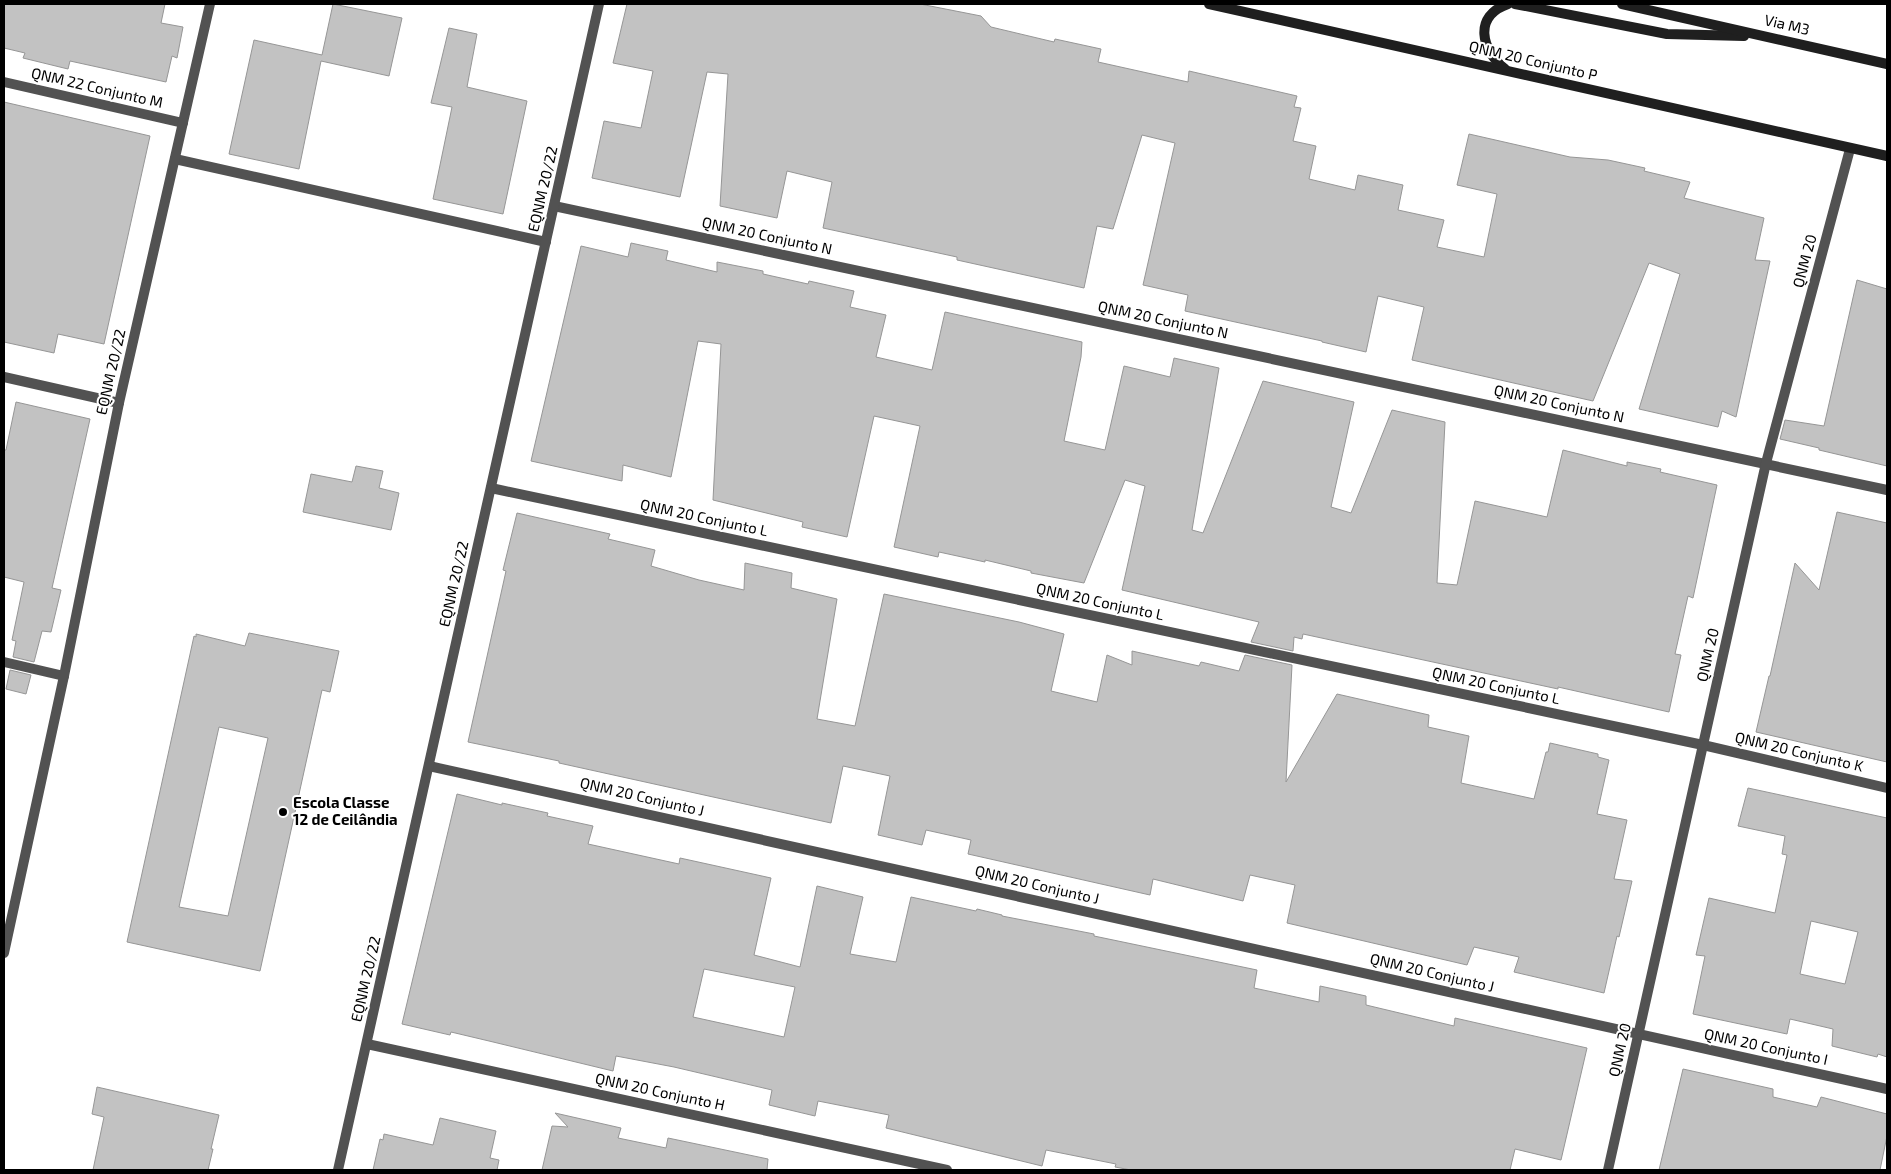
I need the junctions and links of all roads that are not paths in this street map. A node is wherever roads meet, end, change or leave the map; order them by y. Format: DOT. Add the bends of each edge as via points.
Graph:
graph roads {
  1 [pos="210,4"];
  2 [pos="600,4"];
  3 [pos="1209,4"];
  4 [pos="1508,4"];
  5 [pos="1515,4"];
  6 [pos="1622,4"];
  7 [pos="1767,36"];
  8 [pos="1887,64"];
  9 [pos="1506,70"];
  10 [pos="4,82"];
  11 [pos="183,123"];
  12 [pos="1850,149"];
  13 [pos="1887,156"];
  14 [pos="175,160"];
  15 [pos="554,206"];
  16 [pos="546,242"];
  17 [pos="4,377"];
  18 [pos="119,404"];
  19 [pos="1766,463"];
  20 [pos="491,488"];
  21 [pos="1887,490"];
  22 [pos="4,662"];
  23 [pos="64,676"];
  24 [pos="1703,745"];
  25 [pos="429,766"];
  26 [pos="1887,788"];
  27 [pos="4,952"];
  28 [pos="1639,1034"];
  29 [pos="367,1044"];
  30 [pos="1887,1089"];
  31 [pos="338,1170"];
  32 [pos="947,1170"];
  33 [pos="1608,1170"];
  1 -- 11 [label="street, EQNM 20/22"];
  2 -- 15 [label="street, EQNM 20/22"];
  3 -- 9 [label="main road, QNM 20 Conjunto P"];
  4 -- 9 [label="main road" via="1490,15 1484,29 1488,51"];
  5 -- 7 [label="main road" via="1667,34"];
  6 -- 7 [label="main road, Via M3"];
  7 -- 8 [label="main road, Via M3"];
  9 -- 12 [label="main road, QNM 20 Conjunto P"];
  10 -- 11 [label="street, QNM 22 Conjunto M"];
  11 -- 14 [label="street, EQNM 20/22"];
  12 -- 13 [label="main road, QNM 20 Conjunto P"];
  12 -- 19 [label="street, QNM 20"];
  14 -- 16 [label="street"];
  14 -- 18 [label="street, EQNM 20/22"];
  15 -- 16 [label="street, EQNM 20/22"];
  15 -- 19 [label="street, QNM 20 Conjunto N"];
  16 -- 20 [label="street, EQNM 20/22"];
  17 -- 18 [label="street"];
  18 -- 23 [label="street, EQNM 20/22"];
  19 -- 21 [label="street, QNM 20 Conjunto N"];
  19 -- 24 [label="street, QNM 20"];
  20 -- 24 [label="street, QNM 20 Conjunto L"];
  20 -- 25 [label="street, EQNM 20/22"];
  22 -- 23 [label="street"];
  23 -- 27 [label="street, EQNM 20/22"];
  24 -- 26 [label="street, QNM 20 Conjunto K"];
  24 -- 28 [label="street, QNM 20"];
  25 -- 28 [label="street, QNM 20 Conjunto J"];
  25 -- 29 [label="street, EQNM 20/22"];
  28 -- 30 [label="street, QNM 20 Conjunto I"];
  28 -- 33 [label="street, QNM 20"];
  29 -- 31 [label="street, EQNM 20/22"];
  29 -- 32 [label="street, QNM 20 Conjunto H"];
}
